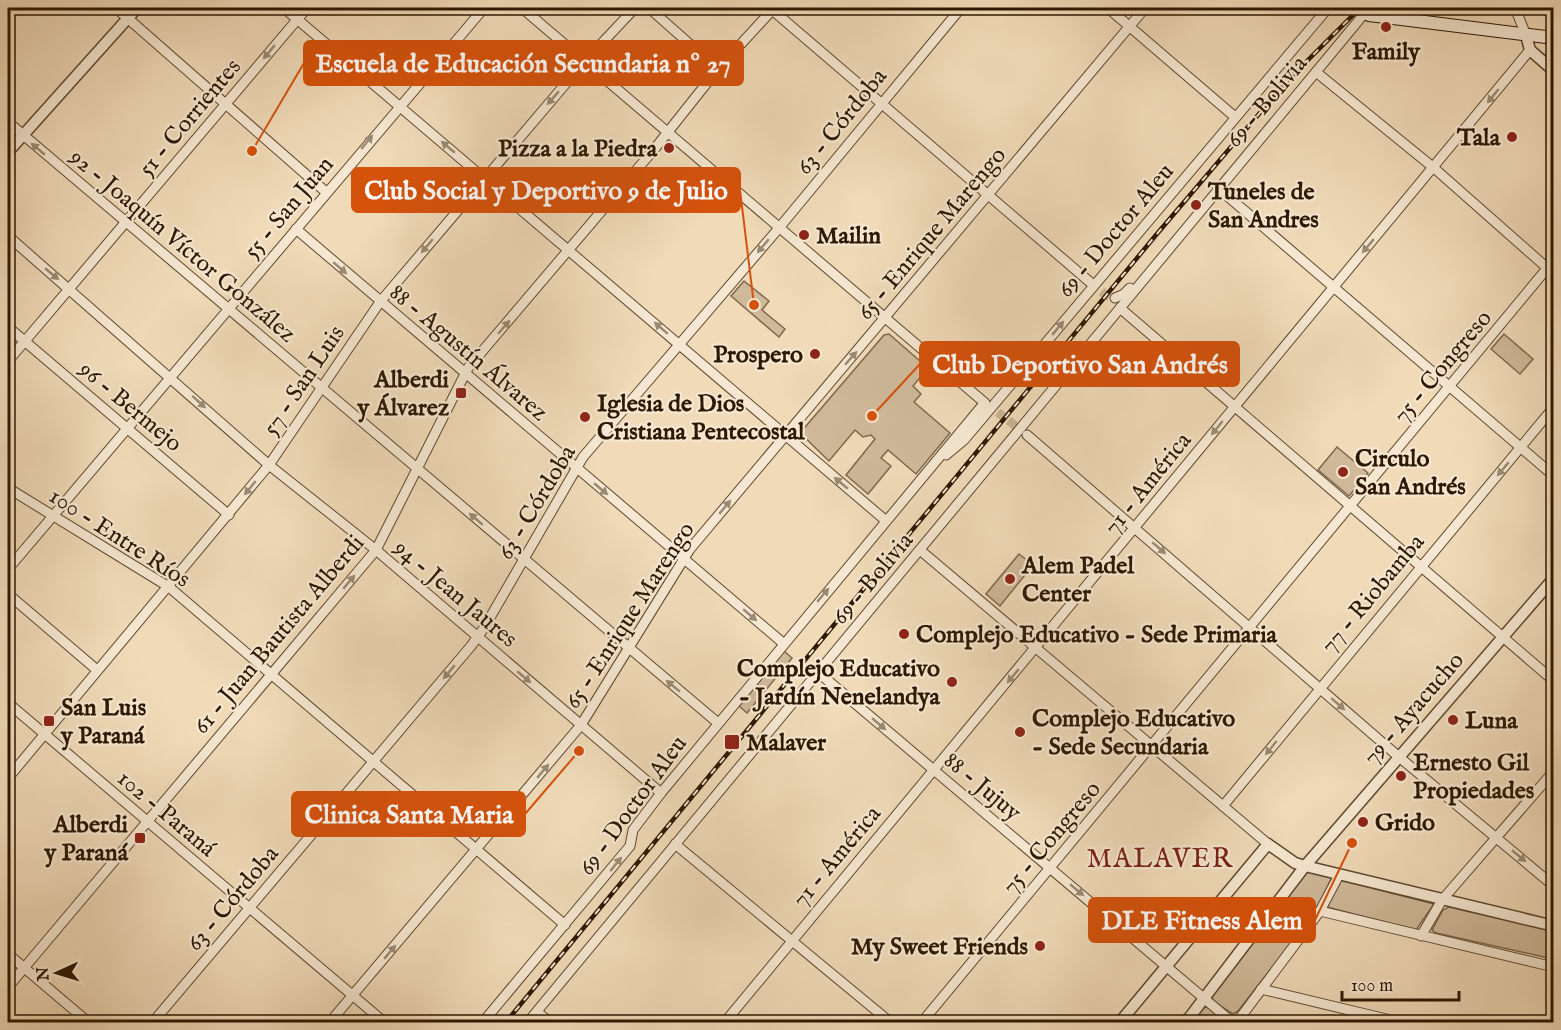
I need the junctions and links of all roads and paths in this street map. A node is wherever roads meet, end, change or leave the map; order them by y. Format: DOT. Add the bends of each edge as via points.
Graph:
graph roads {
  1 [pos="116,8"];
  2 [pos="136,8"];
  3 [pos="284,8"];
  4 [pos="307,8"];
  5 [pos="483,8"];
  6 [pos="522,8"];
  7 [pos="634,8"];
  8 [pos="649,8"];
  9 [pos="772,8"];
  10 [pos="962,8"];
  11 [pos="1108,8"];
  12 [pos="1145,8"];
  13 [pos="1328,8"];
  14 [pos="1418,8"];
  15 [pos="1515,8"];
  16 [pos="1360,11"];
  17 [pos="126,18"];
  18 [pos="297,19"];
  19 [pos="1402,19"];
  20 [pos="1129,26"];
  21 [pos="1526,35"];
  22 [pos="1554,38"];
  23 [pos="1530,50"];
  24 [pos="585,61"];
  25 [pos="718,69"];
  26 [pos="1554,71"];
  27 [pos="1316,72"];
  28 [pos="880,104"];
  29 [pos="225,105"];
  30 [pos="398,105"];
  31 [pos="1235,117"];
  32 [pos="8,122"];
  33 [pos="668,132"];
  34 [pos="22,135"];
  35 [pos="8,152"];
  36 [pos="1434,168"];
  37 [pos="485,178"];
  38 [pos="1218,188"];
  39 [pos="326,192"];
  40 [pos="989,196"];
  41 [pos="1198,213"];
  42 [pos="125,223"];
  43 [pos="779,228"];
  44 [pos="296,230"];
  45 [pos="8,236"];
  46 [pos="570,250"];
  47 [pos="1554,260"];
  48 [pos="1550,271"];
  49 [pos="1093,284"];
  50 [pos="69,288"];
  51 [pos="1333,288"];
  52 [pos="1115,298"];
  53 [pos="380,302"];
  54 [pos="227,309"];
  55 [pos="1119,309"];
  56 [pos="885,319"];
  57 [pos="8,327"];
  58 [pos="24,341"];
  59 [pos="680,345"];
  60 [pos="8,361"];
  61 [pos="465,373"];
  62 [pos="171,376"];
  63 [pos="322,388"];
  64 [pos="1450,388"];
  65 [pos="1234,406"];
  66 [pos="987,407"];
  67 [pos="1554,407"];
  68 [pos="127,428"];
  69 [pos="1025,430"];
  70 [pos="1017,433"];
  71 [pos="785,435"];
  72 [pos="1521,448"];
  73 [pos="269,465"];
  74 [pos="576,467"];
  75 [pos="417,468"];
  76 [pos="1554,476"];
  77 [pos="8,488"];
  78 [pos="1351,505"];
  79 [pos="1114,510"];
  80 [pos="229,515"];
  81 [pos="53,516"];
  82 [pos="885,520"];
  83 [pos="1135,528"];
  84 [pos="376,550"];
  85 [pos="921,550"];
  86 [pos="684,558"];
  87 [pos="523,560"];
  88 [pos="1420,567"];
  89 [pos="8,569"];
  90 [pos="1554,578"];
  91 [pos="169,587"];
  92 [pos="8,594"];
  93 [pos="1250,627"];
  94 [pos="477,637"];
  95 [pos="1502,638"];
  96 [pos="783,643"];
  97 [pos="1036,648"];
  98 [pos="628,650"];
  99 [pos="97,670"];
  100 [pos="819,673"];
  101 [pos="271,675"];
  102 [pos="1554,681"];
  103 [pos="1320,688"];
  104 [pos="8,703"];
  105 [pos="718,723"];
  106 [pos="581,724"];
  107 [pos="44,735"];
  108 [pos="1151,745"];
  109 [pos="1399,757"];
  110 [pos="372,762"];
  111 [pos="933,771"];
  112 [pos="1554,771"];
  113 [pos="8,778"];
  114 [pos="661,793"];
  115 [pos="1223,806"];
  116 [pos="146,821"];
  117 [pos="1496,837"];
  118 [pos="675,844"];
  119 [pos="1268,844"];
  120 [pos="476,849"];
  121 [pos="1305,866"];
  122 [pos="1050,868"];
  123 [pos="1339,875"];
  124 [pos="1554,886"];
  125 [pos="1442,900"];
  126 [pos="248,908"];
  127 [pos="1320,911"];
  128 [pos="565,925"];
  129 [pos="1554,926"];
  130 [pos="1421,936"];
  131 [pos="792,939"];
  132 [pos="8,954"];
  133 [pos="1167,965"];
  134 [pos="1554,967"];
  135 [pos="23,968"];
  136 [pos="8,987"];
  137 [pos="1261,989"];
  138 [pos="352,996"];
  139 [pos="1204,999"];
  140 [pos="537,1012"];
  141 [pos="1554,1019"];
  142 [pos="87,1023"];
  143 [pos="153,1023"];
  144 [pos="330,1023"];
  145 [pos="384,1023"];
  146 [pos="483,1023"];
  147 [pos="528,1023"];
  148 [pos="550,1023"];
  149 [pos="725,1023"];
  150 [pos="890,1023"];
  151 [pos="922,1023"];
  152 [pos="1120,1023"];
  153 [pos="1186,1023"];
  154 [pos="1235,1023"];
  155 [pos="1399,1023"];
  156 [pos="1551,1023"];
  1 -- 17 [label="street"];
  2 -- 17 [label="street"];
  3 -- 18 [label="street"];
  4 -- 18 [label="street, 51 - Corrientes"];
  5 -- 30 [label="street, 55 - San Juan"];
  6 -- 24 [label="street"];
  7 -- 24 [label="street, 57 - San Luis"];
  8 -- 25 [label="street"];
  9 -- 25 [label="street, 61 - Juan Bautista Alberdi"];
  9 -- 28 [label="street"];
  10 -- 28 [label="street, 63 - Córdoba"];
  11 -- 20 [label="street"];
  12 -- 20 [label="street, 65 - Enrique Marengo"];
  13 -- 31 [label="street, 69 - Doctor Aleu"];
  14 -- 19 [label="street"];
  15 -- 21 [label="street"];
  16 -- 19 [label="main road"];
  16 -- 27 [label="street, 69 - Bolivia"];
  17 -- 29 [label="street"];
  17 -- 34 [label="street"];
  18 -- 29 [label="street, 51 - Corrientes, one-way"];
  18 -- 30 [label="street"];
  19 -- 21 [label="main road"];
  20 -- 31 [label="street"];
  20 -- 40 [label="street, 65 - Enrique Marengo"];
  21 -- 22 [label="main road"];
  21 -- 23 [label="street"];
  23 -- 26 [label="street"];
  23 -- 36 [label="street, 71 - América, one-way"];
  24 -- 33 [label="street"];
  24 -- 37 [label="street, 57 - San Luis, one-way"];
  25 -- 33 [label="street, 61 - Juan Bautista Alberdi"];
  27 -- 36 [label="street"];
  27 -- 38 [label="street, 69 - Bolivia"];
  28 -- 40 [label="street"];
  28 -- 43 [label="street, 63 - Córdoba"];
  29 -- 39 [label="street"];
  29 -- 42 [label="street, 51 - Corrientes"];
  37 -- 30 [label="street, one-way"];
  39 -- 30 [label="street, 55 - San Juan, one-way"];
  31 -- 49 [label="street, 69 - Doctor Aleu"];
  32 -- 34 [label="street, 92 - Joaquín Víctor González"];
  33 -- 43 [label="street"];
  33 -- 46 [label="street, 61 - Juan Bautista Alberdi"];
  34 -- 35 [label="street"];
  42 -- 34 [label="street, 92 - Joaquín Víctor González, one-way"];
  36 -- 48 [label="street"];
  36 -- 51 [label="street, 71 - América, one-way"];
  37 -- 46 [label="street"];
  37 -- 53 [label="street, 57 - San Luis, one-way"];
  38 -- 41 [label="street, 69 - Bolivia"];
  38 -- 51 [label="street"];
  39 -- 44 [label="street, 55 - San Juan"];
  40 -- 49 [label="street" via="1003,215"];
  40 -- 56 [label="street, 65 - Enrique Marengo"];
  41 -- 52 [label="street, 69 - Bolivia" via="1179,228 1124,294"];
  41 -- 55 [label="street, 69 - Bolivia"];
  42 -- 50 [label="street, 51 - Corrientes"];
  42 -- 54 [label="street, 92 - Joaquín Víctor González"];
  43 -- 56 [label="street"];
  43 -- 59 [label="street, 63 - Córdoba, one-way"];
  44 -- 53 [label="street, 88 - Agustín Álvarez, one-way"];
  44 -- 54 [label="street, 55 - San Juan"];
  45 -- 50 [label="street, 94 - Jean Jaures, one-way"];
  59 -- 46 [label="street, one-way"];
  61 -- 46 [label="street, 61 - Juan Bautista Alberdi, one-way"];
  47 -- 48 [label="street, 75 - Congreso"];
  48 -- 64 [label="street, 75 - Congreso"];
  66 -- 49 [label="street, 69 - Doctor Aleu, one-way"];
  50 -- 58 [label="street, 51 - Corrientes"];
  50 -- 62 [label="street, 94 - Jean Jaures"];
  51 -- 64 [label="street"];
  51 -- 65 [label="street, 71 - América"];
  53 -- 61 [label="street, 88 - Agustín Álvarez"];
  53 -- 63 [label="street, 57 - San Luis"];
  54 -- 62 [label="street, 55 - San Juan"];
  54 -- 63 [label="street, 92 - Joaquín Víctor González"];
  55 -- 65 [label="street"];
  55 -- 69 [label="street, 69 - Bolivia"];
  56 -- 66 [label="street"];
  71 -- 56 [label="street, 65 - Enrique Marengo, one-way"];
  57 -- 58 [label="street, 96 - Bermejo"];
  58 -- 60 [label="street, 51 - Corrientes"];
  58 -- 68 [label="street, 96 - Bermejo"];
  59 -- 71 [label="street"];
  59 -- 74 [label="street, 63 - Córdoba"];
  61 -- 74 [label="street, 88 - Agustín Álvarez"];
  61 -- 75 [label="street, 61 - Juan Bautista Alberdi"];
  62 -- 68 [label="street, 55 - San Juan"];
  62 -- 73 [label="street, 94 - Jean Jaures, one-way"];
  63 -- 73 [label="street, 57 - San Luis"];
  63 -- 75 [label="street, 92 - Joaquín Víctor González"];
  64 -- 72 [label="street"];
  64 -- 78 [label="street, 75 - Congreso"];
  65 -- 78 [label="street"];
  65 -- 83 [label="street, 71 - América, one-way"];
  66 -- 82 [label="street, 69 - Doctor Aleu"];
  67 -- 72 [label="street, 77 - Riobamba"];
  68 -- 80 [label="street, 96 - Bermejo"];
  68 -- 81 [label="street, 55 - San Juan"];
  69 -- 70 [label="street, 69 - Bolivia"];
  69 -- 79 [label="street" via="1105,496"];
  70 -- 79 [label="street" via="1100,504"];
  70 -- 85 [label="street, 69 - Bolivia"];
  82 -- 71 [label="street, one-way"];
  86 -- 71 [label="street, 65 - Enrique Marengo, one-way"];
  72 -- 76 [label="street"];
  72 -- 88 [label="street, 77 - Riobamba, one-way"];
  73 -- 80 [label="street, 57 - San Luis, one-way"];
  73 -- 84 [label="street, 94 - Jean Jaures"];
  74 -- 86 [label="street, 88 - Agustín Álvarez, one-way"];
  74 -- 87 [label="street, 63 - Córdoba"];
  75 -- 84 [label="street, 61 - Juan Bautista Alberdi"];
  87 -- 75 [label="street, 92 - Joaquín Víctor González, one-way"];
  77 -- 81 [label="street, 100 - Entre Ríos"];
  78 -- 88 [label="street"];
  78 -- 93 [label="street, 75 - Congreso"];
  79 -- 83 [label="street"];
  80 -- 91 [label="street, 57 - San Luis"];
  81 -- 89 [label="street, 55 - San Juan"];
  81 -- 91 [label="street, 100 - Entre Ríos"];
  96 -- 82 [label="street, 69 - Doctor Aleu, one-way"];
  83 -- 93 [label="street, one-way"];
  83 -- 97 [label="street, 71 - América"];
  84 -- 94 [label="street, 94 - Jean Jaures"];
  101 -- 84 [label="street, 61 - Juan Bautista Alberdi, one-way"];
  85 -- 97 [label="street"];
  85 -- 100 [label="street, 69 - Bolivia"];
  86 -- 96 [label="street, 88 - Agustín Álvarez, one-way"];
  86 -- 98 [label="street, 65 - Enrique Marengo"];
  87 -- 94 [label="street, 63 - Córdoba"];
  87 -- 98 [label="street, 92 - Joaquín Víctor González"];
  88 -- 95 [label="street"];
  88 -- 103 [label="street, 77 - Riobamba"];
  90 -- 95 [label="street, 79 - Ayacucho"];
  91 -- 99 [label="street, 57 - San Luis"];
  91 -- 101 [label="street, 100 - Entre Ríos"];
  92 -- 99 [label="street"];
  93 -- 103 [label="street"];
  93 -- 108 [label="street, 75 - Congreso"];
  94 -- 106 [label="street, 94 - Jean Jaures, one-way"];
  94 -- 110 [label="street, 63 - Córdoba, one-way"];
  95 -- 102 [label="street"];
  95 -- 109 [label="street, 79 - Ayacucho"];
  96 -- 105 [label="street, 69 - Doctor Aleu"];
  97 -- 108 [label="street"];
  97 -- 111 [label="street, 71 - América, one-way"];
  105 -- 98 [label="street, 92 - Joaquín Víctor González, one-way"];
  98 -- 106 [label="street, 65 - Enrique Marengo"];
  99 -- 107 [label="street, 57 - San Luis"];
  100 -- 111 [label="street, 88 - Jujuy, one-way"];
  100 -- 118 [label="street, 69 - Bolivia"];
  101 -- 110 [label="street, 100 - Entre Ríos"];
  101 -- 116 [label="street, 61 - Juan Bautista Alberdi"];
  103 -- 109 [label="street, one-way"];
  103 -- 115 [label="street, 77 - Riobamba, one-way"];
  104 -- 107 [label="street, 102 - Paraná"];
  105 -- 114 [label="street, 69 - Doctor Aleu"];
  106 -- 114 [label="street, 94 - Jean Jaures"];
  120 -- 106 [label="street, 65 - Enrique Marengo, one-way"];
  107 -- 113 [label="street, 57 - San Luis"];
  107 -- 116 [label="street, 102 - Paraná"];
  108 -- 115 [label="street"];
  108 -- 122 [label="street, 75 - Congreso"];
  109 -- 117 [label="street"];
  109 -- 121 [label="street, 79 - Ayacucho"];
  110 -- 120 [label="street, 100 - Entre Ríos"];
  110 -- 126 [label="street, 63 - Córdoba"];
  111 -- 122 [label="street, 88 - Jujuy"];
  111 -- 131 [label="street, 71 - América"];
  112 -- 117 [label="street"];
  128 -- 114 [label="street, 69 - Doctor Aleu, one-way" via="630,846 633,830"];
  115 -- 119 [label="street"];
  116 -- 126 [label="street, 102 - Paraná"];
  116 -- 135 [label="street, 61 - Juan Bautista Alberdi"];
  117 -- 124 [label="street, one-way"];
  117 -- 125 [label="street"];
  118 -- 131 [label="street"];
  118 -- 140 [label="street, 69 - Bolivia"];
  119 -- 121 [label="street"];
  119 -- 133 [label="street"];
  120 -- 128 [label="street, 100 - Entre Ríos"];
  138 -- 120 [label="street, 65 - Enrique Marengo, one-way"];
  121 -- 123 [label="street"];
  121 -- 139 [label="street, 79 - Ayacucho"];
  122 -- 133 [label="street, 88 - Jujuy, one-way"];
  122 -- 151 [label="street, 75 - Congreso"];
  123 -- 125 [label="street"];
  123 -- 127 [label="street"];
  125 -- 129 [label="street"];
  125 -- 130 [label="street"];
  126 -- 138 [label="street, 102 - Paraná"];
  126 -- 143 [label="street, 63 - Córdoba"];
  127 -- 130 [label="street"];
  127 -- 137 [label="street"];
  128 -- 146 [label="street, 69 - Doctor Aleu"];
  130 -- 134 [label="street"];
  131 -- 149 [label="street, 71 - América"];
  131 -- 150 [label="street"];
  132 -- 135 [label="street"];
  133 -- 139 [label="street, 88 - Jujuy"];
  133 -- 152 [label="street"];
  135 -- 136 [label="street, 61 - Juan Bautista Alberdi"];
  135 -- 142 [label="street"];
  137 -- 154 [label="street"];
  137 -- 155 [label="street"];
  138 -- 144 [label="street, 65 - Enrique Marengo"];
  138 -- 145 [label="street, 102 - Paraná"];
  139 -- 153 [label="street, 79 - Ayacucho"];
  139 -- 154 [label="street, 88 - Jujuy"];
  140 -- 147 [label="street, 69 - Bolivia"];
  140 -- 148 [label="street"];
  141 -- 156 [label="street"];
}
